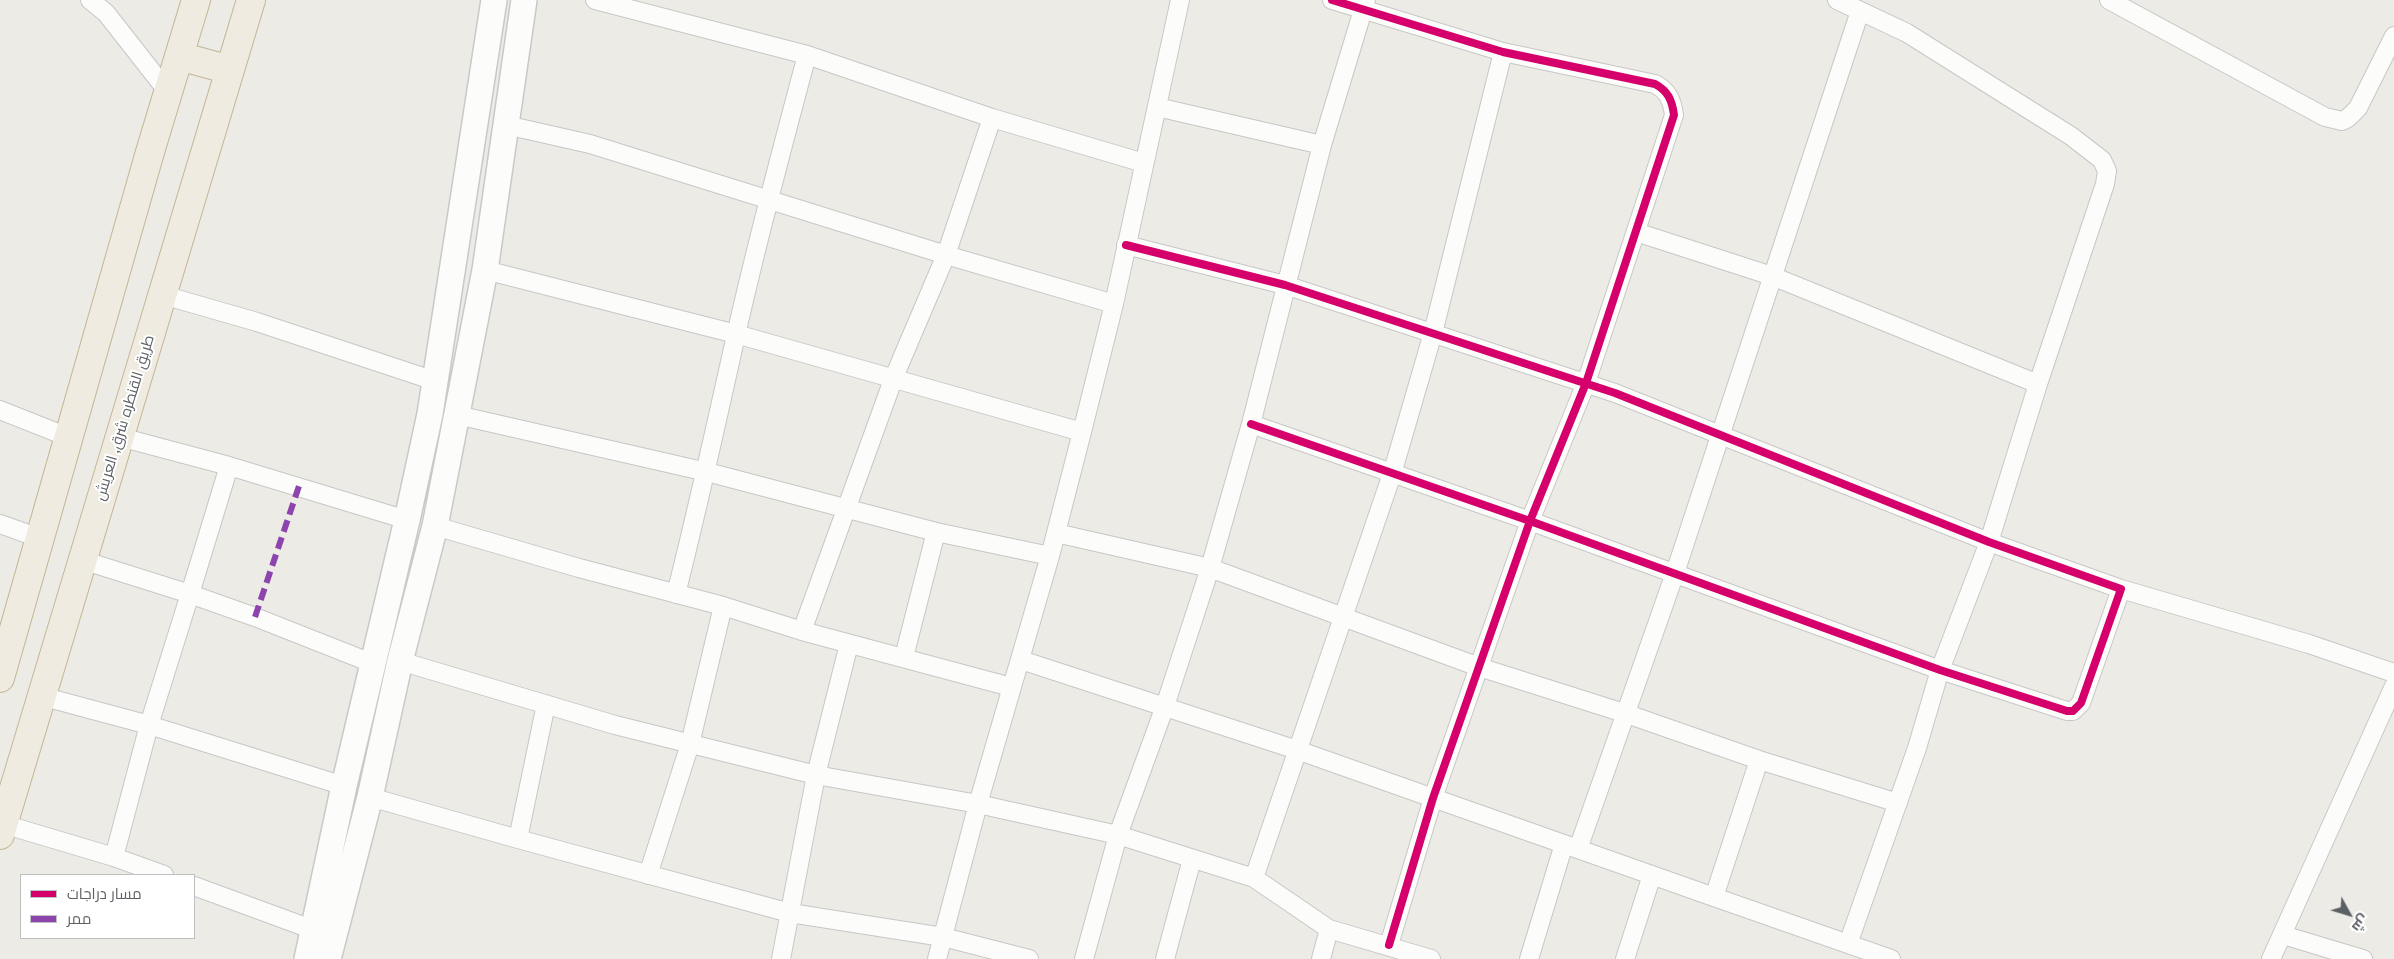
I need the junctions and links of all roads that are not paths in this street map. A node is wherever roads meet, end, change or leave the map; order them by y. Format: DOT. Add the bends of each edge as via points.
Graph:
graph roads {
  1 [pos="90,0"];
  2 [pos="196,0"];
  3 [pos="251,0"];
  4 [pos="494,0"];
  5 [pos="524,0"];
  6 [pos="595,0"];
  7 [pos="1180,0"];
  8 [pos="1332,0"];
  9 [pos="1837,0"];
  10 [pos="2109,0"];
  11 [pos="1365,5"];
  12 [pos="1860,12"];
  13 [pos="2394,36"];
  14 [pos="1503,52"];
  15 [pos="807,54"];
  16 [pos="179,56"];
  17 [pos="230,70"];
  18 [pos="168,92"];
  19 [pos="1157,107"];
  20 [pos="992,118"];
  21 [pos="506,125"];
  22 [pos="1322,144"];
  23 [pos="1144,163"];
  24 [pos="769,199"];
  25 [pos="1636,232"];
  26 [pos="1126,245"];
  27 [pos="946,255"];
  28 [pos="485,270"];
  29 [pos="1772,276"];
  30 [pos="1285,285"];
  31 [pos="163,295"];
  32 [pos="1114,304"];
  33 [pos="1433,333"];
  34 [pos="736,334"];
  35 [pos="894,378"];
  36 [pos="435,381"];
  37 [pos="1586,384"];
  38 [pos="2038,384"];
  39 [pos="0,410"];
  40 [pos="457,414"];
  41 [pos="1250,424"];
  42 [pos="1082,432"];
  43 [pos="1720,435"];
  44 [pos="68,437"];
  45 [pos="120,437"];
  46 [pos="229,466"];
  47 [pos="707,472"];
  48 [pos="1392,474"];
  49 [pos="846,510"];
  50 [pos="407,520"];
  51 [pos="1530,520"];
  52 [pos="0,524"];
  53 [pos="435,526"];
  54 [pos="936,532"];
  55 [pos="1056,533"];
  56 [pos="39,538"];
  57 [pos="1989,542"];
  58 [pos="1050,556"];
  59 [pos="82,560"];
  60 [pos="1210,568"];
  61 [pos="1675,573"];
  62 [pos="2121,589"];
  63 [pos="190,594"];
  64 [pos="676,594"];
  65 [pos="723,606"];
  66 [pos="1343,618"];
  67 [pos="802,631"];
  68 [pos="849,644"];
  69 [pos="904,657"];
  70 [pos="1021,660"];
  71 [pos="400,661"];
  72 [pos="374,664"];
  73 [pos="1479,667"];
  74 [pos="1940,670"];
  75 [pos="2394,673"];
  76 [pos="0,678"];
  77 [pos="2394,686"];
  78 [pos="1011,687"];
  79 [pos="41,696"];
  80 [pos="546,704"];
  81 [pos="1165,706"];
  82 [pos="1627,714"];
  83 [pos="149,725"];
  84 [pos="690,744"];
  85 [pos="1296,750"];
  86 [pos="1759,760"];
  87 [pos="816,775"];
  88 [pos="344,786"];
  89 [pos="370,797"];
  90 [pos="1433,798"];
  91 [pos="1898,803"];
  92 [pos="978,804"];
  93 [pos="2,830"];
  94 [pos="1118,835"];
  95 [pos="518,839"];
  96 [pos="1571,847"];
  97 [pos="114,857"];
  98 [pos="1192,859"];
  99 [pos="161,874"];
  100 [pos="648,875"];
  101 [pos="1652,875"];
  102 [pos="1254,878"];
  103 [pos="195,886"];
  104 [pos="1714,897"];
  105 [pos="790,912"];
  106 [pos="1329,928"];
  107 [pos="2284,935"];
  108 [pos="943,938"];
  109 [pos="325,942"];
  110 [pos="1848,944"];
  111 [pos="1389,945"];
  112 [pos="307,959"];
  113 [pos="781,959"];
  114 [pos="937,959"];
  115 [pos="1029,959"];
  116 [pos="1084,959"];
  117 [pos="1166,959"];
  118 [pos="1321,959"];
  119 [pos="1431,959"];
  120 [pos="1529,959"];
  121 [pos="1625,959"];
  122 [pos="1891,959"];
  123 [pos="2271,959"];
  124 [pos="2363,959"];
  1 -- 18 [label="street" via="106,13"];
  2 -- 16 [label="highway"];
  3 -- 17 [label="highway, طريق القنطره شرق, العريش"];
  4 -- 36 [label="main road"];
  5 -- 21 [label="main road"];
  6 -- 15 [label="street"];
  7 -- 19 [label="street"];
  8 -- 11 [label="street"];
  9 -- 12 [label="street"];
  10 -- 13 [label="street" via="2336,120 2348,118 2358,108"];
  11 -- 14 [label="street"];
  11 -- 22 [label="street"];
  12 -- 29 [label="street"];
  12 -- 38 [label="street" via="1907,33 1955,62 2071,136 2105,165 2105,184"];
  14 -- 25 [label="street" via="1655,84 1664,89 1673,104 1674,114"];
  14 -- 33 [label="street"];
  15 -- 20 [label="street"];
  15 -- 24 [label="street"];
  16 -- 17 [label="highway"];
  16 -- 18 [label="highway"];
  17 -- 31 [label="highway, طريق القنطره شرق, العريش"];
  18 -- 44 [label="highway"];
  19 -- 22 [label="street"];
  19 -- 23 [label="street"];
  20 -- 23 [label="street"];
  20 -- 27 [label="street"];
  21 -- 24 [label="street" via="590,144"];
  21 -- 28 [label="main road"];
  22 -- 30 [label="street"];
  23 -- 26 [label="street"];
  24 -- 27 [label="street"];
  24 -- 34 [label="street"];
  25 -- 29 [label="street"];
  25 -- 37 [label="street"];
  26 -- 30 [label="street"];
  26 -- 32 [label="street"];
  27 -- 32 [label="street"];
  27 -- 35 [label="street"];
  28 -- 34 [label="street"];
  28 -- 40 [label="main road"];
  29 -- 38 [label="street"];
  29 -- 43 [label="street"];
  30 -- 33 [label="street"];
  30 -- 41 [label="street"];
  31 -- 36 [label="street" via="257,322"];
  31 -- 45 [label="highway, طريق القنطره شرق, العريش"];
  32 -- 42 [label="street"];
  33 -- 37 [label="street"];
  33 -- 48 [label="street"];
  34 -- 35 [label="street"];
  34 -- 47 [label="street"];
  35 -- 42 [label="street"];
  35 -- 49 [label="street"];
  36 -- 50 [label="main road"];
  37 -- 43 [label="street"];
  37 -- 51 [label="street"];
  38 -- 57 [label="street"];
  39 -- 44 [label="street"];
  40 -- 47 [label="street"];
  40 -- 53 [label="main road"];
  41 -- 48 [label="street"];
  41 -- 60 [label="street"];
  42 -- 55 [label="street"];
  43 -- 57 [label="street"];
  43 -- 61 [label="street"];
  44 -- 56 [label="highway"];
  45 -- 46 [label="street"];
  45 -- 59 [label="highway, طريق القنطره شرق, العريش"];
  46 -- 50 [label="street"];
  46 -- 63 [label="street"];
  47 -- 49 [label="street"];
  47 -- 64 [label="street"];
  48 -- 51 [label="street"];
  48 -- 66 [label="street"];
  49 -- 54 [label="street"];
  49 -- 67 [label="street"];
  50 -- 72 [label="main road"];
  51 -- 61 [label="street"];
  51 -- 73 [label="street"];
  52 -- 56 [label="street"];
  53 -- 64 [label="street"];
  53 -- 71 [label="main road"];
  54 -- 58 [label="street"];
  54 -- 69 [label="street"];
  55 -- 58 [label="street"];
  55 -- 60 [label="street"];
  56 -- 76 [label="highway"];
  57 -- 62 [label="street"];
  57 -- 74 [label="street"];
  58 -- 70 [label="street"];
  59 -- 63 [label="street"];
  59 -- 79 [label="highway, طريق القنطره شرق, العريش"];
  60 -- 66 [label="street"];
  60 -- 81 [label="street"];
  61 -- 74 [label="street"];
  61 -- 82 [label="street"];
  62 -- 74 [label="street" via="2081,703 2073,711"];
  62 -- 75 [label="street" via="2309,644"];
  63 -- 72 [label="street"];
  63 -- 83 [label="street"];
  64 -- 65 [label="street"];
  65 -- 67 [label="street"];
  65 -- 84 [label="street"];
  66 -- 73 [label="street"];
  66 -- 85 [label="street"];
  67 -- 68 [label="street"];
  68 -- 69 [label="street"];
  68 -- 87 [label="street"];
  69 -- 78 [label="street"];
  70 -- 78 [label="street"];
  70 -- 81 [label="street"];
  71 -- 80 [label="street"];
  71 -- 89 [label="main road"];
  72 -- 88 [label="main road"];
  73 -- 82 [label="street"];
  73 -- 90 [label="street"];
  74 -- 91 [label="street"];
  77 -- 107 [label="street"];
  78 -- 92 [label="street"];
  79 -- 83 [label="street"];
  79 -- 93 [label="highway, طريق القنطره شرق, العريش"];
  80 -- 84 [label="street" via="615,726"];
  80 -- 95 [label="street"];
  81 -- 85 [label="street"];
  81 -- 94 [label="street"];
  82 -- 86 [label="street"];
  82 -- 96 [label="street"];
  83 -- 88 [label="street"];
  83 -- 97 [label="street"];
  84 -- 87 [label="street"];
  84 -- 100 [label="street"];
  85 -- 90 [label="street"];
  85 -- 102 [label="street"];
  86 -- 91 [label="street"];
  86 -- 104 [label="street"];
  87 -- 92 [label="street"];
  87 -- 105 [label="street"];
  88 -- 109 [label="main road"];
  89 -- 95 [label="street"];
  89 -- 109 [label="main road"];
  90 -- 96 [label="street"];
  90 -- 111 [label="street"];
  91 -- 110 [label="street"];
  92 -- 94 [label="street"];
  92 -- 108 [label="street"];
  93 -- 97 [label="street"];
  94 -- 98 [label="street"];
  94 -- 116 [label="street"];
  95 -- 100 [label="street"];
  96 -- 101 [label="street"];
  96 -- 120 [label="street"];
  97 -- 99 [label="street"];
  98 -- 102 [label="street"];
  98 -- 117 [label="street"];
  100 -- 105 [label="street"];
  101 -- 104 [label="street"];
  101 -- 121 [label="street"];
  102 -- 106 [label="street"];
  103 -- 109 [label="street"];
  104 -- 110 [label="street"];
  105 -- 108 [label="street"];
  105 -- 113 [label="street"];
  106 -- 111 [label="street"];
  106 -- 118 [label="street"];
  107 -- 123 [label="street"];
  107 -- 124 [label="street"];
  108 -- 114 [label="street"];
  108 -- 115 [label="street"];
  109 -- 112 [label="main road"];
  110 -- 122 [label="street"];
  111 -- 119 [label="street"];
}
